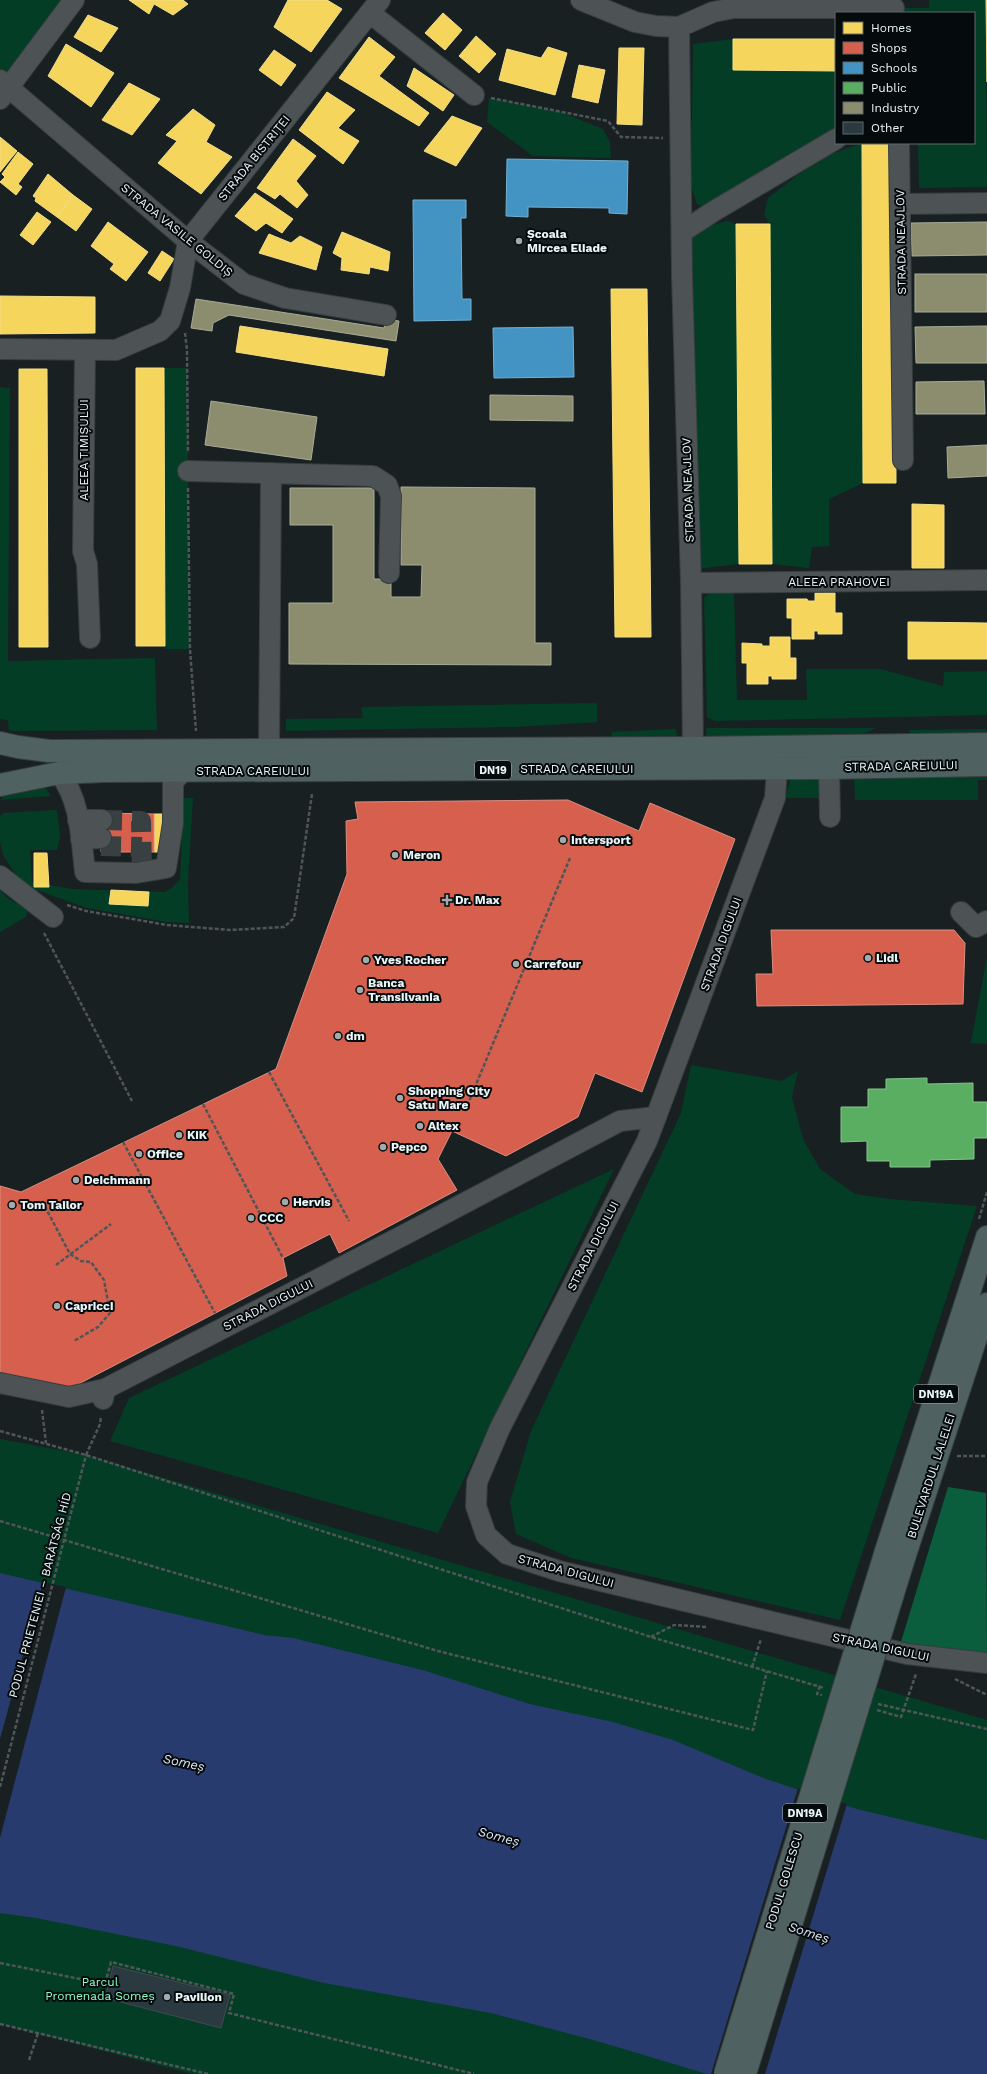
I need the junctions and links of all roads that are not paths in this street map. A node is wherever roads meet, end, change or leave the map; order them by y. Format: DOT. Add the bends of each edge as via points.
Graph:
graph roads {
  1 [pos="74,0"];
  2 [pos="582,0"];
  3 [pos="375,7"];
  4 [pos="894,7"];
  5 [pos="679,27"];
  6 [pos="3,89"];
  7 [pos="474,95"];
  8 [pos="835,140"];
  9 [pos="899,144"];
  10 [pos="987,203"];
  11 [pos="901,204"];
  12 [pos="682,232"];
  13 [pos="188,241"];
  14 [pos="386,315"];
  15 [pos="0,349"];
  16 [pos="85,350"];
  17 [pos="903,460"];
  18 [pos="188,471"];
  19 [pos="271,473"];
  20 [pos="389,573"];
  21 [pos="987,580"];
  22 [pos="691,583"];
  23 [pos="90,638"];
  24 [pos="0,743"];
  25 [pos="987,744"];
  26 [pos="692,748"];
  27 [pos="269,750"];
  28 [pos="987,765"];
  29 [pos="777,768"];
  30 [pos="829,768"];
  31 [pos="182,772"];
  32 [pos="59,773"];
  33 [pos="0,785"];
  34 [pos="830,817"];
  35 [pos="0,876"];
  36 [pos="960,912"];
  37 [pos="49,914"];
  38 [pos="987,921"];
  39 [pos="656,1117"];
  40 [pos="987,1237"];
  41 [pos="987,1304"];
  42 [pos="0,1383"];
  43 [pos="895,1555"];
  44 [pos="987,1663"];
  45 [pos="725,2074"];
  46 [pos="745,2074"];
  1 -- 6 [label="street"];
  2 -- 5 [label="street" via="635,22"];
  3 -- 7 [label="street"];
  3 -- 13 [label="street, STRADA BISTRIȚEI"];
  4 -- 5 [label="street" via="734,8 713,12"];
  5 -- 12 [label="street, STRADA NEAJLOV"];
  6 -- 13 [label="street, STRADA VASILE GOLDIȘ"];
  8 -- 12 [label="street"];
  9 -- 11 [label="street, STRADA NEAJLOV"];
  10 -- 11 [label="street"];
  11 -- 17 [label="street, STRADA NEAJLOV"];
  12 -- 22 [label="street, STRADA NEAJLOV"];
  13 -- 14 [label="street, STRADA VASILE GOLDIȘ" via="244,284 285,298"];
  13 -- 16 [label="street, STRADA BISTRIȚEI" via="180,288 170,321 160,331 116,350"];
  15 -- 16 [label="street"];
  16 -- 23 [label="street, ALEEA TIMIȘULUI" via="83,551"];
  18 -- 19 [label="street"];
  19 -- 20 [label="street" via="373,476 387,485 391,496"];
  19 -- 27 [label="street"];
  21 -- 22 [label="street, ALEEA PRAHOVEI"];
  22 -- 26 [label="street, STRADA NEAJLOV"];
  24 -- 27 [label="main road, STRADA CAREIULUI / DN19" via="49,750"];
  25 -- 26 [label="main road, STRADA CAREIULUI / DN19"];
  26 -- 27 [label="main road, STRADA CAREIULUI / DN19"];
  28 -- 30 [label="main road, STRADA CAREIULUI / DN19"];
  29 -- 30 [label="main road, STRADA CAREIULUI / DN19"];
  29 -- 31 [label="main road, STRADA CAREIULUI / DN19"];
  29 -- 39 [label="street, STRADA DIGULUI" via="775,798"];
  30 -- 34 [label="street"];
  31 -- 32 [label="main road, STRADA CAREIULUI / DN19"];
  31 -- 32 [label="street" via="174,782 173,823 166,868 136,873 85,872 91,834 66,781"];
  32 -- 33 [label="main road, STRADA CAREIULUI / DN19"];
  35 -- 37 [label="street"];
  36 -- 38 [label="street" via="976,927"];
  39 -- 42 [label="street, STRADA DIGULUI" via="620,1121 104,1394 69,1397"];
  39 -- 44 [label="street, STRADA DIGULUI" via="647,1141 500,1428 476,1482 476,1506 486,1536 507,1554 559,1571 923,1658"];
  40 -- 43 [label="main road, BULEVARDUL LALELEI / DN19A"];
  41 -- 43 [label="main road, BULEVARDUL LALELEI / DN19A"];
  43 -- 45 [label="main road, PODUL GOLESCU / DN19A, bridge"];
  43 -- 46 [label="main road, PODUL GOLESCU / DN19A, bridge"];
}
